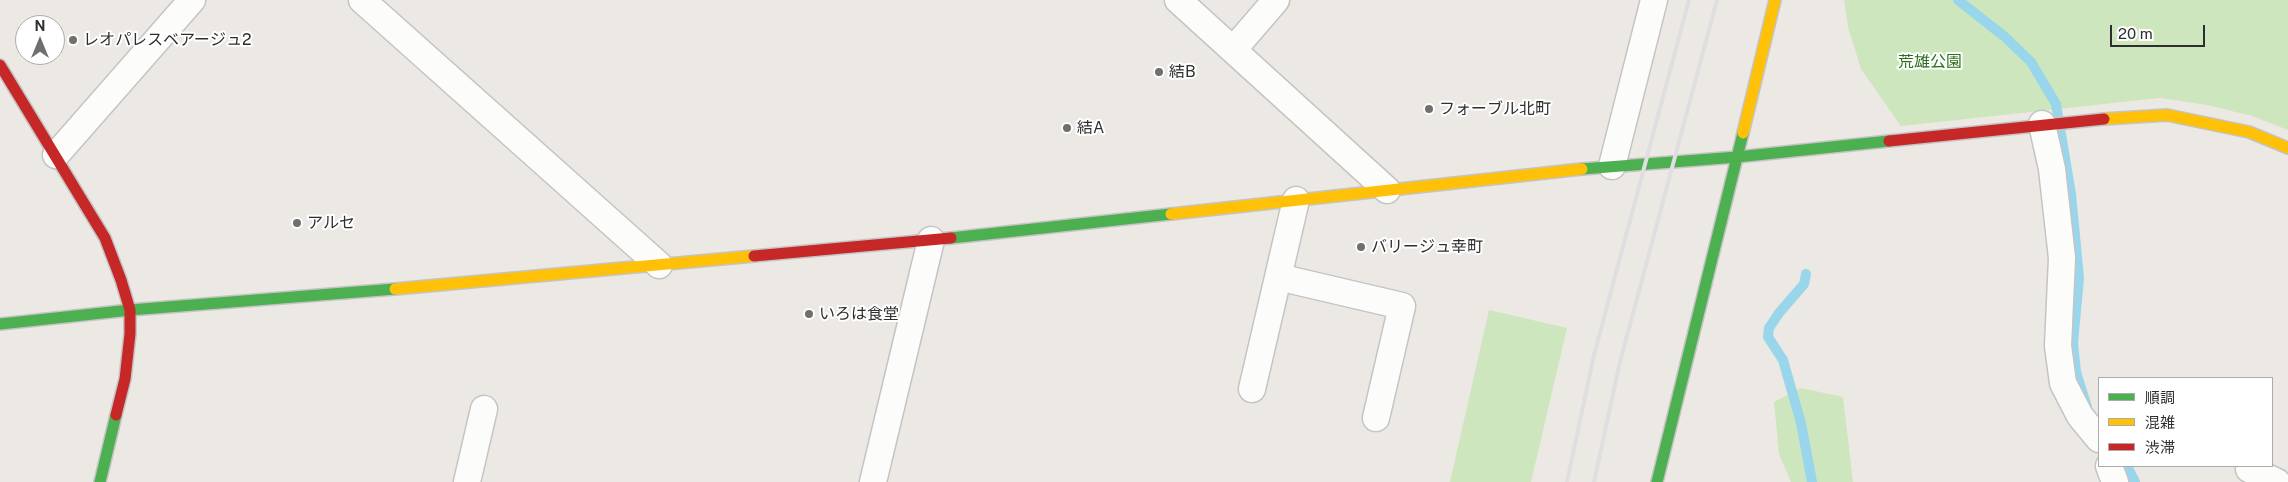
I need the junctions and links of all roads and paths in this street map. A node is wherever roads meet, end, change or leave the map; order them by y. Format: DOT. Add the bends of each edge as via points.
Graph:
graph roads {
  1 [pos="192,0"];
  2 [pos="362,0"];
  3 [pos="1178,0"];
  4 [pos="1276,0"];
  5 [pos="1775,0"];
  6 [pos="1650,2"];
  7 [pos="1233,50"];
  8 [pos="0,65"];
  9 [pos="2046,123"];
  10 [pos="2288,148"];
  11 [pos="56,155"];
  12 [pos="1737,157"];
  13 [pos="1612,166"];
  14 [pos="1387,190"];
  15 [pos="1296,200"];
  16 [pos="931,240"];
  17 [pos="659,265"];
  18 [pos="1278,277"];
  19 [pos="130,310"];
  20 [pos="0,324"];
  21 [pos="1252,389"];
  22 [pos="484,408"];
  23 [pos="1376,418"];
  24 [pos="2098,439"];
  25 [pos="2109,467"];
  26 [pos="2249,469"];
  27 [pos="100,482"];
  28 [pos="467,482"];
  29 [pos="873,482"];
  30 [pos="1657,482"];
  31 [pos="2115,482"];
  32 [pos="2277,482"];
  1 -- 11 [label="street"];
  2 -- 17 [label="street"];
  3 -- 7 [label="street"];
  4 -- 7 [label="street"];
  5 -- 12 [label="street"];
  6 -- 13 [label="street"];
  7 -- 14 [label="street"];
  8 -- 11 [label="street"];
  9 -- 10 [label="street" via="2167,115 2249,132"];
  9 -- 12 [label="street"];
  9 -- 24 [label="street" via="2061,242 2058,346 2063,382 2080,416"];
  11 -- 19 [label="street" via="105,238"];
  12 -- 13 [label="street"];
  12 -- 30 [label="street"];
  13 -- 14 [label="street"];
  14 -- 15 [label="street"];
  15 -- 16 [label="street"];
  15 -- 18 [label="street"];
  16 -- 17 [label="street"];
  16 -- 29 [label="street"];
  17 -- 19 [label="street"];
  18 -- 21 [label="street"];
  18 -- 23 [label="street" via="1402,306"];
  19 -- 20 [label="street"];
  19 -- 27 [label="street" via="125,379"];
  22 -- 28 [label="street"];
  25 -- 31 [label="street"];
  26 -- 32 [label="street"];
}
